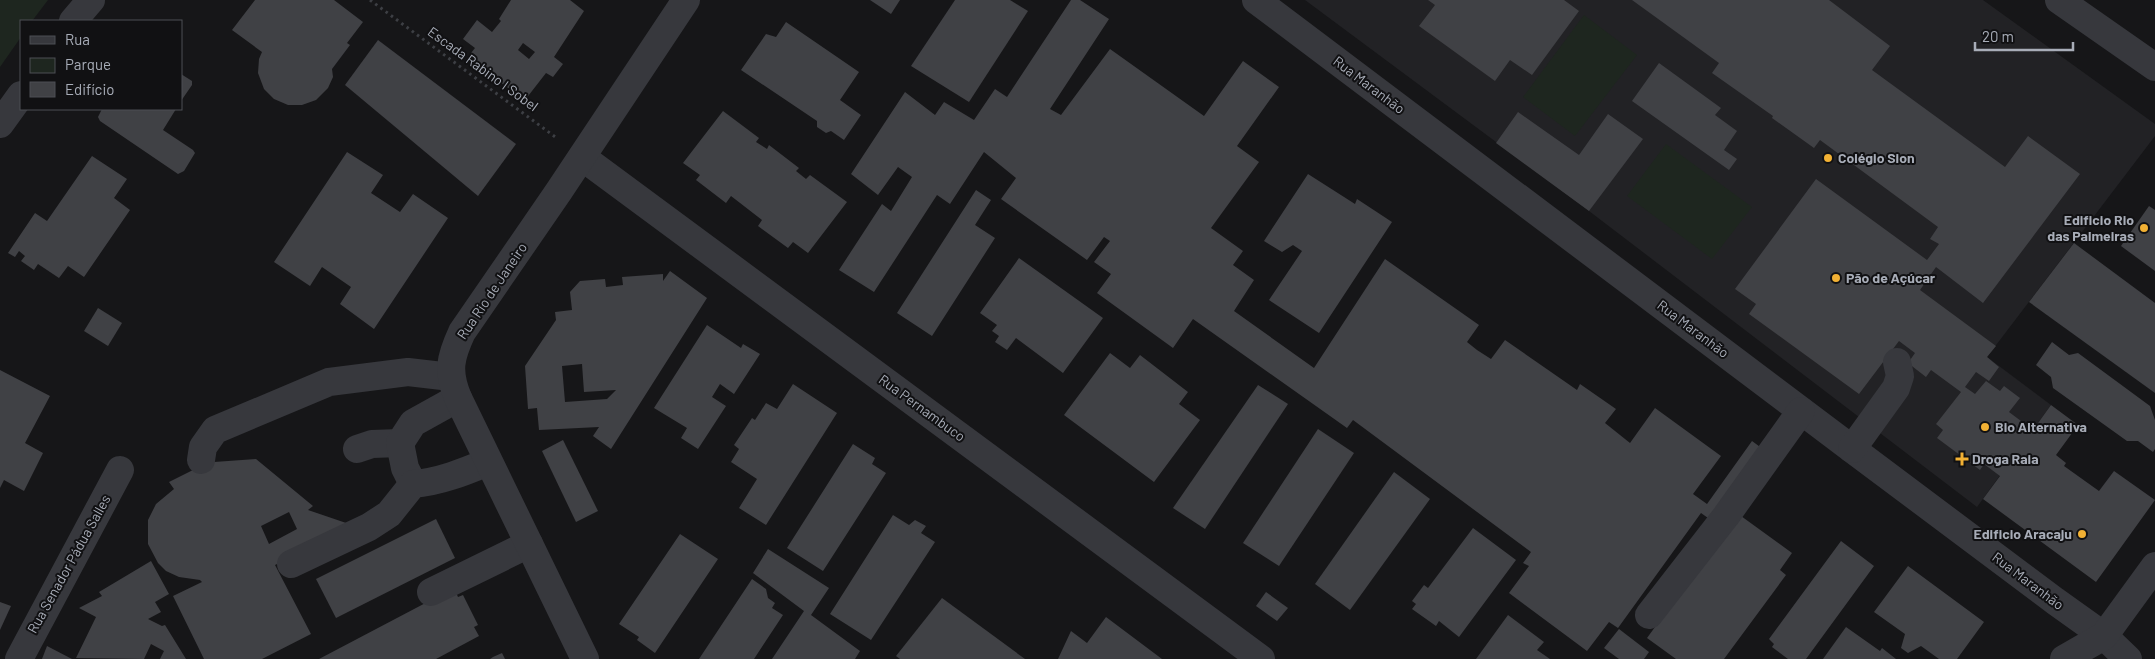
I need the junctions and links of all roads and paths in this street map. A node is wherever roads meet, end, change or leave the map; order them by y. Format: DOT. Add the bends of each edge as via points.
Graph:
graph roads {
  1 [pos="91,0"];
  2 [pos="370,0"];
  3 [pos="686,0"];
  4 [pos="1256,0"];
  5 [pos="2059,0"];
  6 [pos="74,20"];
  7 [pos="2155,67"];
  8 [pos="20,95"];
  9 [pos="0,124"];
  10 [pos="582,157"];
  11 [pos="1898,362"];
  12 [pos="455,388"];
  13 [pos="1801,411"];
  14 [pos="400,443"];
  15 [pos="357,449"];
  16 [pos="1852,449"];
  17 [pos="201,460"];
  18 [pos="488,462"];
  19 [pos="120,470"];
  20 [pos="413,484"];
  21 [pos="529,544"];
  22 [pos="291,564"];
  23 [pos="2155,566"];
  24 [pos="431,592"];
  25 [pos="1649,616"];
  26 [pos="2102,647"];
  27 [pos="19,659"];
  28 [pos="586,659"];
  29 [pos="1262,659"];
  30 [pos="2064,659"];
  31 [pos="2128,659"];
  1 -- 6 [label="street"];
  2 -- 10 [label="path, Escada Rabino I Sobel"];
  3 -- 10 [label="street, Rua Rio de Janeiro"];
  4 -- 13 [label="street, Rua Maranhão"];
  5 -- 7 [label="street"];
  8 -- 9 [label="street"];
  10 -- 12 [label="street, Rua Rio de Janeiro" via="462,332 452,354"];
  10 -- 29 [label="street, Rua Pernambuco"];
  11 -- 16 [label="street" via="1900,376 1896,388"];
  12 -- 14 [label="street" via="413,423"];
  12 -- 17 [label="street" via="408,372 329,382 215,430 203,447"];
  12 -- 18 [label="street, Rua Rio de Janeiro"];
  13 -- 16 [label="street, Rua Maranhão"];
  13 -- 25 [label="street"];
  14 -- 15 [label="street" via="372,444"];
  14 -- 20 [label="street" via="405,468"];
  16 -- 26 [label="street, Rua Maranhão" via="2055,601"];
  18 -- 20 [label="street" via="430,483"];
  18 -- 21 [label="street, Rua Rio de Janeiro"];
  19 -- 27 [label="street, Rua Senador Pádua Salles"];
  20 -- 22 [label="street" via="389,514 370,527"];
  21 -- 24 [label="street"];
  21 -- 28 [label="street, Rua Rio de Janeiro"];
  23 -- 26 [label="street"];
  26 -- 30 [label="street"];
  26 -- 31 [label="street, Rua Maranhão"];
}
